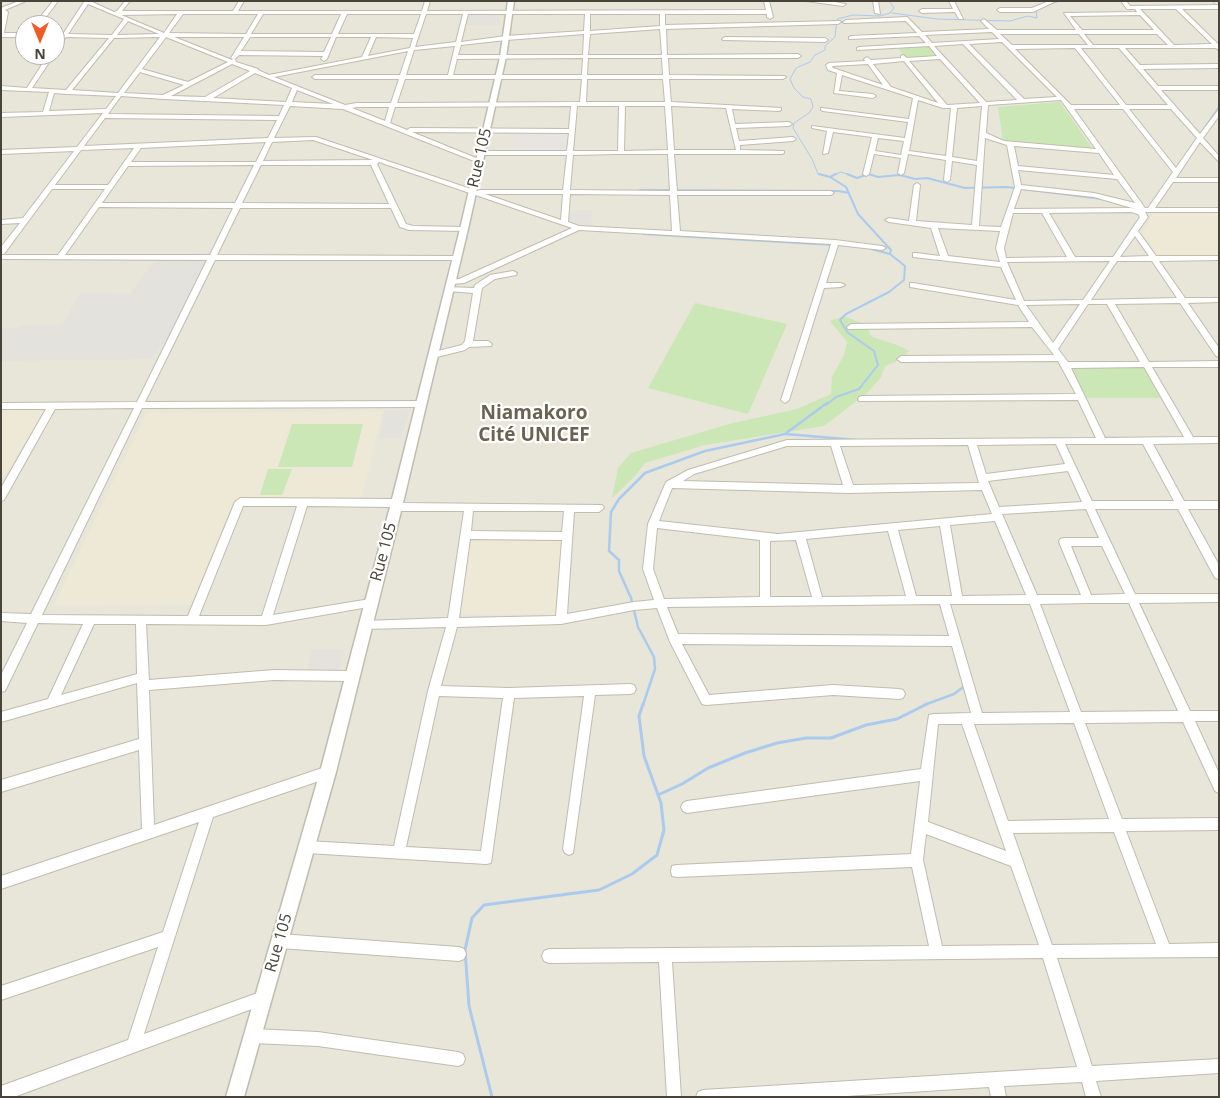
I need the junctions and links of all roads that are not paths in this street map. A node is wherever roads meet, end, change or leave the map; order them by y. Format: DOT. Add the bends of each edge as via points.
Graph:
graph roads {
  1 [pos="24,1"];
  2 [pos="56,1"];
  3 [pos="128,1"];
  4 [pos="242,1"];
  5 [pos="428,1"];
  6 [pos="766,1"];
  7 [pos="808,1"];
  8 [pos="875,1"];
  9 [pos="951,1"];
  10 [pos="1027,1"];
  11 [pos="1054,1"];
  12 [pos="1123,1"];
  13 [pos="1215,1"];
  14 [pos="86,2"];
  15 [pos="842,4"];
  16 [pos="1219,6"];
  17 [pos="510,7"];
  18 [pos="1136,8"];
  19 [pos="1178,8"];
  20 [pos="2,9"];
  21 [pos="658,10"];
  22 [pos="922,10"];
  23 [pos="956,10"];
  24 [pos="1000,10"];
  25 [pos="1033,10"];
  26 [pos="182,12"];
  27 [pos="235,12"];
  28 [pos="262,12"];
  29 [pos="345,12"];
  30 [pos="424,12"];
  31 [pos="466,12"];
  32 [pos="588,12"];
  33 [pos="768,12"];
  34 [pos="117,13"];
  35 [pos="878,13"];
  36 [pos="1142,14"];
  37 [pos="44,15"];
  38 [pos="3,18"];
  39 [pos="128,18"];
  40 [pos="961,18"];
  41 [pos="984,21"];
  42 [pos="838,22"];
  43 [pos="846,22"];
  44 [pos="772,23"];
  45 [pos="722,25"];
  46 [pos="663,28"];
  47 [pos="994,31"];
  48 [pos="1080,32"];
  49 [pos="1158,32"];
  50 [pos="587,33"];
  51 [pos="65,34"];
  52 [pos="920,34"];
  53 [pos="1,35"];
  54 [pos="15,35"];
  55 [pos="65,35"];
  56 [pos="114,35"];
  57 [pos="165,35"];
  58 [pos="248,36"];
  59 [pos="335,36"];
  60 [pos="374,36"];
  61 [pos="417,36"];
  62 [pos="506,38"];
  63 [pos="725,39"];
  64 [pos="825,40"];
  65 [pos="1003,40"];
  66 [pos="964,42"];
  67 [pos="458,44"];
  68 [pos="930,44"];
  69 [pos="894,46"];
  70 [pos="1173,46"];
  71 [pos="1010,47"];
  72 [pos="1077,47"];
  73 [pos="1092,47"];
  74 [pos="1121,47"];
  75 [pos="1218,47"];
  76 [pos="412,49"];
  77 [pos="859,49"];
  78 [pos="237,53"];
  79 [pos="326,54"];
  80 [pos="665,56"];
  81 [pos="726,56"];
  82 [pos="798,56"];
  83 [pos="365,57"];
  84 [pos="455,57"];
  85 [pos="503,57"];
  86 [pos="585,57"];
  87 [pos="940,57"];
  88 [pos="905,59"];
  89 [pos="233,61"];
  90 [pos="869,62"];
  91 [pos="44,65"];
  92 [pos="321,65"];
  93 [pos="1219,66"];
  94 [pos="1138,67"];
  95 [pos="138,70"];
  96 [pos="256,70"];
  97 [pos="840,72"];
  98 [pos="270,76"];
  99 [pos="450,77"];
  100 [pos="498,77"];
  101 [pos="584,77"];
  102 [pos="666,77"];
  103 [pos="783,77"];
  104 [pos="315,78"];
  105 [pos="403,78"];
  106 [pos="188,84"];
  107 [pos="875,84"];
  108 [pos="296,87"];
  109 [pos="1,88"];
  110 [pos="890,88"];
  111 [pos="1156,88"];
  112 [pos="1219,88"];
  113 [pos="28,90"];
  114 [pos="52,91"];
  115 [pos="67,92"];
  116 [pos="309,92"];
  117 [pos="120,95"];
  118 [pos="873,96"];
  119 [pos="163,97"];
  120 [pos="916,97"];
  121 [pos="1062,98"];
  122 [pos="206,100"];
  123 [pos="1023,102"];
  124 [pos="288,104"];
  125 [pos="668,104"];
  126 [pos="394,105"];
  127 [pos="492,105"];
  128 [pos="574,105"];
  129 [pos="583,105"];
  130 [pos="622,105"];
  131 [pos="985,105"];
  132 [pos="728,106"];
  133 [pos="347,107"];
  134 [pos="945,107"];
  135 [pos="1069,107"];
  136 [pos="1124,107"];
  137 [pos="1173,107"];
  138 [pos="822,108"];
  139 [pos="954,108"];
  140 [pos="779,109"];
  141 [pos="1219,112"];
  142 [pos="46,113"];
  143 [pos="106,114"];
  144 [pos="1,115"];
  145 [pos="869,115"];
  146 [pos="281,118"];
  147 [pos="911,121"];
  148 [pos="387,123"];
  149 [pos="789,124"];
  150 [pos="733,126"];
  151 [pos="814,127"];
  152 [pos="403,130"];
  153 [pos="486,130"];
  154 [pos="831,130"];
  155 [pos="572,131"];
  156 [pos="982,134"];
  157 [pos="875,136"];
  158 [pos="1201,138"];
  159 [pos="792,139"];
  160 [pos="270,140"];
  161 [pos="908,140"];
  162 [pos="737,143"];
  163 [pos="1010,143"];
  164 [pos="139,146"];
  165 [pos="79,149"];
  166 [pos="1101,151"];
  167 [pos="1,152"];
  168 [pos="671,152"];
  169 [pos="782,152"];
  170 [pos="825,152"];
  171 [pos="871,152"];
  172 [pos="570,153"];
  173 [pos="621,153"];
  174 [pos="739,153"];
  175 [pos="905,155"];
  176 [pos="480,157"];
  177 [pos="948,158"];
  178 [pos="1219,160"];
  179 [pos="376,162"];
  180 [pos="980,163"];
  181 [pos="126,164"];
  182 [pos="258,164"];
  183 [pos="1014,168"];
  184 [pos="1177,173"];
  185 [pos="866,174"];
  186 [pos="901,174"];
  187 [pos="1120,176"];
  188 [pos="947,180"];
  189 [pos="1172,180"];
  190 [pos="1219,180"];
  191 [pos="917,185"];
  192 [pos="50,187"];
  193 [pos="110,187"];
  194 [pos="1018,189"];
  195 [pos="472,192"];
  196 [pos="567,192"];
  197 [pos="674,192"];
  198 [pos="831,193"];
  199 [pos="97,206"];
  200 [pos="238,206"];
  201 [pos="393,206"];
  202 [pos="1044,210"];
  203 [pos="1144,210"];
  204 [pos="1219,210"];
  205 [pos="1010,211"];
  206 [pos="25,220"];
  207 [pos="889,220"];
  208 [pos="1,222"];
  209 [pos="564,223"];
  210 [pos="912,223"];
  211 [pos="934,226"];
  212 [pos="578,228"];
  213 [pos="975,228"];
  214 [pos="464,229"];
  215 [pos="1004,229"];
  216 [pos="1135,231"];
  217 [pos="676,232"];
  218 [pos="835,242"];
  219 [pos="882,248"];
  220 [pos="1,252"];
  221 [pos="916,255"];
  222 [pos="1,257"];
  223 [pos="60,257"];
  224 [pos="212,258"];
  225 [pos="456,258"];
  226 [pos="1154,258"];
  227 [pos="1219,258"];
  228 [pos="945,259"];
  229 [pos="1072,259"];
  230 [pos="1115,259"];
  231 [pos="1004,263"];
  232 [pos="513,273"];
  233 [pos="450,285"];
  234 [pos="913,285"];
  235 [pos="821,286"];
  236 [pos="840,286"];
  237 [pos="477,291"];
  238 [pos="1183,300"];
  239 [pos="1219,300"];
  240 [pos="1085,302"];
  241 [pos="1110,302"];
  242 [pos="1021,303"];
  243 [pos="1034,324"];
  244 [pos="851,327"];
  245 [pos="467,344"];
  246 [pos="488,344"];
  247 [pos="1053,349"];
  248 [pos="1219,354"];
  249 [pos="433,355"];
  250 [pos="1060,358"];
  251 [pos="901,359"];
  252 [pos="1219,364"];
  253 [pos="1066,365"];
  254 [pos="1146,365"];
  255 [pos="1082,396"];
  256 [pos="862,399"];
  257 [pos="785,400"];
  258 [pos="421,404"];
  259 [pos="140,405"];
  260 [pos="1,406"];
  261 [pos="52,406"];
  262 [pos="1102,440"];
  263 [pos="1146,440"];
  264 [pos="1190,440"];
  265 [pos="1219,440"];
  266 [pos="971,441"];
  267 [pos="1059,441"];
  268 [pos="834,442"];
  269 [pos="1072,467"];
  270 [pos="984,482"];
  271 [pos="669,484"];
  272 [pos="849,490"];
  273 [pos="1,497"];
  274 [pos="302,502"];
  275 [pos="396,505"];
  276 [pos="1089,505"];
  277 [pos="1219,505"];
  278 [pos="1181,506"];
  279 [pos="469,507"];
  280 [pos="569,508"];
  281 [pos="599,508"];
  282 [pos="997,514"];
  283 [pos="944,522"];
  284 [pos="653,524"];
  285 [pos="892,528"];
  286 [pos="465,535"];
  287 [pos="567,536"];
  288 [pos="800,536"];
  289 [pos="766,537"];
  290 [pos="1106,542"];
  291 [pos="1219,575"];
  292 [pos="1219,598"];
  293 [pos="1088,599"];
  294 [pos="1132,599"];
  295 [pos="912,600"];
  296 [pos="944,600"];
  297 [pos="958,600"];
  298 [pos="1033,600"];
  299 [pos="765,601"];
  300 [pos="818,601"];
  301 [pos="370,603"];
  302 [pos="662,603"];
  303 [pos="1,617"];
  304 [pos="34,619"];
  305 [pos="90,620"];
  306 [pos="141,620"];
  307 [pos="192,620"];
  308 [pos="561,620"];
  309 [pos="266,621"];
  310 [pos="453,622"];
  311 [pos="364,626"];
  312 [pos="674,639"];
  313 [pos="956,641"];
  314 [pos="351,676"];
  315 [pos="143,681"];
  316 [pos="1,687"];
  317 [pos="630,688"];
  318 [pos="590,691"];
  319 [pos="434,692"];
  320 [pos="509,693"];
  321 [pos="899,694"];
  322 [pos="52,703"];
  323 [pos="1186,716"];
  324 [pos="1219,716"];
  325 [pos="1077,717"];
  326 [pos="1,718"];
  327 [pos="972,718"];
  328 [pos="145,743"];
  329 [pos="328,772"];
  330 [pos="927,774"];
  331 [pos="1,786"];
  332 [pos="1219,787"];
  333 [pos="687,806"];
  334 [pos="208,813"];
  335 [pos="1219,824"];
  336 [pos="921,826"];
  337 [pos="1118,826"];
  338 [pos="1004,827"];
  339 [pos="148,834"];
  340 [pos="307,847"];
  341 [pos="569,849"];
  342 [pos="399,852"];
  343 [pos="917,860"];
  344 [pos="1016,861"];
  345 [pos="677,871"];
  346 [pos="1,883"];
  347 [pos="168,937"];
  348 [pos="280,941"];
  349 [pos="1219,950"];
  350 [pos="1165,951"];
  351 [pos="937,952"];
  352 [pos="1048,952"];
  353 [pos="459,954"];
  354 [pos="665,955"];
  355 [pos="549,956"];
  356 [pos="1,994"];
  357 [pos="263,998"];
  358 [pos="253,1036"];
  359 [pos="133,1046"];
  360 [pos="458,1059"];
  361 [pos="1219,1066"];
  362 [pos="1087,1074"];
  363 [pos="995,1079"];
  364 [pos="852,1092"];
  365 [pos="1,1094"];
  366 [pos="235,1097"];
  367 [pos="674,1097"];
  368 [pos="703,1097"];
  369 [pos="1000,1097"];
  370 [pos="1094,1097"];
  1 -- 20 [label="street"];
  2 -- 37 [label="street"];
  3 -- 34 [label="street"];
  4 -- 27 [label="street"];
  5 -- 30 [label="street"];
  6 -- 33 [label="street"];
  7 -- 15 [label="street"];
  8 -- 35 [label="street"];
  9 -- 23 [label="street"];
  10 -- 25 [label="street"];
  11 -- 25 [label="street"];
  12 -- 18 [label="street" via="1129,8"];
  13 -- 16 [label="street"];
  14 -- 34 [label="street"];
  14 -- 51 [label="street"];
  16 -- 19 [label="street"];
  17 -- 31 [label="street"];
  17 -- 32 [label="street"];
  17 -- 62 [label="street, Rue 105"];
  18 -- 19 [label="street"];
  18 -- 36 [label="street"];
  19 -- 75 [label="street"];
  20 -- 38 [label="street"];
  21 -- 32 [label="street"];
  21 -- 33 [label="street"];
  21 -- 46 [label="street"];
  22 -- 23 [label="street"];
  23 -- 40 [label="street"];
  24 -- 25 [label="street"];
  26 -- 27 [label="street"];
  26 -- 34 [label="street"];
  26 -- 57 [label="street"];
  27 -- 28 [label="street"];
  28 -- 29 [label="street" via="321,9"];
  28 -- 58 [label="street"];
  29 -- 30 [label="street" via="384,9"];
  29 -- 59 [label="street"];
  30 -- 31 [label="street"];
  30 -- 61 [label="street"];
  31 -- 67 [label="street"];
  32 -- 50 [label="street"];
  33 -- 44 [label="street"];
  34 -- 39 [label="street"];
  36 -- 48 [label="street" via="1066,14"];
  36 -- 49 [label="street"];
  38 -- 53 [label="street"];
  39 -- 56 [label="street"];
  39 -- 57 [label="street"];
  41 -- 47 [label="street"];
  42 -- 44 [label="street"];
  43 -- 52 [label="street" via="907,19"];
  44 -- 45 [label="street"];
  45 -- 46 [label="street"];
  45 -- 63 [label="street"];
  46 -- 50 [label="street"];
  46 -- 80 [label="street"];
  47 -- 48 [label="street"];
  47 -- 52 [label="street"];
  47 -- 65 [label="street"];
  48 -- 49 [label="street"];
  48 -- 73 [label="street"];
  49 -- 70 [label="street"];
  50 -- 62 [label="street"];
  50 -- 86 [label="street"];
  52 -- 68 [label="street"];
  52 -- 77 [label="street" via="851,38"];
  53 -- 54 [label="street"];
  55 -- 56 [label="street"];
  56 -- 57 [label="street"];
  56 -- 115 [label="street"];
  57 -- 58 [label="street"];
  57 -- 89 [label="street"];
  57 -- 95 [label="street"];
  58 -- 59 [label="street"];
  58 -- 78 [label="street"];
  59 -- 60 [label="street"];
  59 -- 79 [label="street"];
  60 -- 61 [label="street"];
  60 -- 83 [label="street"];
  61 -- 76 [label="street"];
  62 -- 67 [label="street"];
  62 -- 85 [label="street, Rue 105"];
  63 -- 64 [label="street"];
  63 -- 81 [label="street"];
  65 -- 66 [label="street"];
  65 -- 71 [label="street"];
  66 -- 68 [label="street"];
  66 -- 123 [label="street"];
  67 -- 76 [label="street"];
  67 -- 84 [label="street"];
  68 -- 69 [label="street"];
  68 -- 87 [label="street"];
  69 -- 77 [label="street"];
  69 -- 88 [label="street"];
  70 -- 74 [label="street"];
  70 -- 75 [label="street"];
  71 -- 72 [label="street"];
  71 -- 121 [label="street"];
  72 -- 73 [label="street"];
  72 -- 136 [label="street"];
  73 -- 74 [label="street"];
  74 -- 94 [label="street"];
  76 -- 83 [label="street"];
  76 -- 105 [label="street"];
  77 -- 90 [label="street"];
  78 -- 79 [label="street"];
  78 -- 89 [label="street"];
  79 -- 92 [label="street"];
  80 -- 81 [label="street"];
  80 -- 86 [label="street"];
  80 -- 102 [label="street"];
  81 -- 82 [label="street"];
  83 -- 92 [label="street"];
  84 -- 85 [label="street"];
  84 -- 99 [label="street"];
  85 -- 86 [label="street"];
  85 -- 100 [label="street, Rue 105"];
  86 -- 101 [label="street"];
  87 -- 88 [label="street"];
  87 -- 131 [label="street"];
  88 -- 90 [label="street"];
  88 -- 134 [label="street"];
  89 -- 96 [label="street"];
  89 -- 106 [label="street"];
  90 -- 97 [label="street" via="829,65 830,69"];
  90 -- 110 [label="street"];
  91 -- 113 [label="street"];
  92 -- 98 [label="street"];
  92 -- 104 [label="street"];
  93 -- 94 [label="street"];
  94 -- 111 [label="street"];
  95 -- 106 [label="street"];
  95 -- 117 [label="street"];
  96 -- 98 [label="street"];
  96 -- 122 [label="street"];
  97 -- 107 [label="street"];
  97 -- 118 [label="street" via="836,92"];
  98 -- 108 [label="street"];
  99 -- 100 [label="street"];
  99 -- 105 [label="street"];
  100 -- 101 [label="street"];
  100 -- 127 [label="street, Rue 105"];
  101 -- 102 [label="street"];
  101 -- 129 [label="street"];
  102 -- 103 [label="street"];
  102 -- 125 [label="street"];
  104 -- 105 [label="street"];
  104 -- 116 [label="street"];
  105 -- 126 [label="street"];
  106 -- 119 [label="street"];
  107 -- 110 [label="street"];
  107 -- 118 [label="street"];
  108 -- 116 [label="street"];
  108 -- 124 [label="street"];
  109 -- 113 [label="street"];
  110 -- 120 [label="street"];
  111 -- 112 [label="street"];
  111 -- 137 [label="street"];
  113 -- 114 [label="street"];
  114 -- 115 [label="street"];
  114 -- 142 [label="street"];
  115 -- 117 [label="street"];
  116 -- 133 [label="street"];
  117 -- 119 [label="street"];
  117 -- 143 [label="street"];
  118 -- 145 [label="street"];
  119 -- 122 [label="street"];
  120 -- 134 [label="street"];
  120 -- 147 [label="street"];
  121 -- 123 [label="street"];
  121 -- 135 [label="street"];
  122 -- 124 [label="street"];
  123 -- 131 [label="street"];
  124 -- 133 [label="street"];
  124 -- 146 [label="street"];
  125 -- 130 [label="street"];
  125 -- 132 [label="street"];
  125 -- 168 [label="street"];
  126 -- 127 [label="street"];
  126 -- 133 [label="street"];
  126 -- 148 [label="street"];
  127 -- 128 [label="street"];
  127 -- 153 [label="street, Rue 105"];
  128 -- 129 [label="street"];
  128 -- 155 [label="street"];
  129 -- 130 [label="street"];
  130 -- 173 [label="street"];
  131 -- 139 [label="street"];
  131 -- 156 [label="street"];
  132 -- 140 [label="street"];
  132 -- 150 [label="street"];
  133 -- 148 [label="street"];
  134 -- 139 [label="street"];
  135 -- 136 [label="street"];
  135 -- 166 [label="street"];
  136 -- 137 [label="street"];
  136 -- 184 [label="street"];
  137 -- 158 [label="street"];
  138 -- 145 [label="street"];
  139 -- 177 [label="street"];
  141 -- 158 [label="street"];
  142 -- 143 [label="street"];
  142 -- 144 [label="street"];
  143 -- 146 [label="street"];
  143 -- 165 [label="street"];
  145 -- 147 [label="street"];
  146 -- 160 [label="street"];
  147 -- 161 [label="street"];
  148 -- 152 [label="street"];
  149 -- 150 [label="street"];
  150 -- 162 [label="street"];
  151 -- 154 [label="street"];
  152 -- 153 [label="street"];
  152 -- 176 [label="street"];
  153 -- 155 [label="street"];
  153 -- 176 [label="street, Rue 105"];
  154 -- 157 [label="street"];
  154 -- 170 [label="street"];
  155 -- 172 [label="street"];
  156 -- 163 [label="street"];
  156 -- 180 [label="street"];
  157 -- 161 [label="street"];
  157 -- 171 [label="street"];
  158 -- 178 [label="street"];
  158 -- 184 [label="street"];
  159 -- 162 [label="street"];
  160 -- 164 [label="street"];
  160 -- 179 [label="street" via="314,138"];
  160 -- 182 [label="street"];
  161 -- 175 [label="street"];
  162 -- 174 [label="street"];
  163 -- 166 [label="street"];
  163 -- 183 [label="street"];
  164 -- 165 [label="street"];
  164 -- 181 [label="street"];
  165 -- 167 [label="street"];
  165 -- 192 [label="street"];
  166 -- 187 [label="street"];
  168 -- 173 [label="street"];
  168 -- 174 [label="street"];
  168 -- 197 [label="street"];
  169 -- 174 [label="street"];
  171 -- 175 [label="street"];
  171 -- 185 [label="street"];
  172 -- 173 [label="street"];
  172 -- 176 [label="street"];
  172 -- 196 [label="street"];
  175 -- 177 [label="street"];
  175 -- 186 [label="street"];
  176 -- 195 [label="street, Rue 105"];
  177 -- 180 [label="street"];
  177 -- 188 [label="street"];
  179 -- 182 [label="street"];
  179 -- 195 [label="street"];
  179 -- 201 [label="street"];
  180 -- 213 [label="street"];
  181 -- 182 [label="street"];
  181 -- 193 [label="street"];
  182 -- 200 [label="street"];
  183 -- 187 [label="street"];
  183 -- 194 [label="street"];
  184 -- 189 [label="street"];
  187 -- 203 [label="street"];
  189 -- 190 [label="street"];
  189 -- 203 [label="street"];
  191 -- 210 [label="street"];
  192 -- 193 [label="street"];
  192 -- 206 [label="street"];
  193 -- 199 [label="street"];
  194 -- 203 [label="street" via="1094,195"];
  194 -- 205 [label="street"];
  195 -- 196 [label="street"];
  195 -- 209 [label="street"];
  195 -- 214 [label="street, Rue 105"];
  196 -- 197 [label="street"];
  196 -- 209 [label="street"];
  197 -- 198 [label="street"];
  197 -- 217 [label="street"];
  199 -- 200 [label="street"];
  199 -- 223 [label="street"];
  200 -- 201 [label="street"];
  200 -- 224 [label="street"];
  201 -- 214 [label="street" via="407,227"];
  202 -- 203 [label="street"];
  202 -- 205 [label="street"];
  202 -- 229 [label="street"];
  203 -- 204 [label="street"];
  203 -- 216 [label="street" via="1144,218"];
  205 -- 215 [label="street"];
  206 -- 208 [label="street"];
  206 -- 220 [label="street"];
  207 -- 210 [label="street"];
  209 -- 212 [label="street"];
  210 -- 211 [label="street"];
  211 -- 213 [label="street"];
  211 -- 228 [label="street"];
  212 -- 217 [label="street"];
  212 -- 233 [label="street"];
  213 -- 215 [label="street"];
  214 -- 225 [label="street, Rue 105"];
  215 -- 231 [label="street" via="1000,248"];
  216 -- 226 [label="street"];
  216 -- 230 [label="street"];
  217 -- 218 [label="street"];
  218 -- 219 [label="street"];
  218 -- 235 [label="street"];
  221 -- 228 [label="street"];
  222 -- 223 [label="street"];
  223 -- 224 [label="street"];
  224 -- 225 [label="street"];
  224 -- 259 [label="street"];
  225 -- 233 [label="street, Rue 105"];
  226 -- 227 [label="street"];
  226 -- 230 [label="street"];
  226 -- 238 [label="street"];
  228 -- 231 [label="street"];
  229 -- 230 [label="street"];
  229 -- 231 [label="street"];
  230 -- 240 [label="street"];
  231 -- 242 [label="street"];
  232 -- 237 [label="street" via="484,281"];
  233 -- 237 [label="street"];
  233 -- 249 [label="street, Rue 105"];
  234 -- 242 [label="street"];
  235 -- 236 [label="street"];
  235 -- 257 [label="street"];
  237 -- 245 [label="street"];
  238 -- 239 [label="street"];
  238 -- 241 [label="street"];
  238 -- 248 [label="street"];
  240 -- 241 [label="street"];
  240 -- 242 [label="street"];
  240 -- 247 [label="street"];
  241 -- 254 [label="street"];
  242 -- 243 [label="street"];
  243 -- 244 [label="street"];
  243 -- 247 [label="street"];
  245 -- 246 [label="street"];
  245 -- 249 [label="street" via="455,351"];
  247 -- 250 [label="street"];
  249 -- 258 [label="street, Rue 105"];
  250 -- 251 [label="street"];
  250 -- 253 [label="street"];
  252 -- 254 [label="street"];
  253 -- 254 [label="street"];
  253 -- 255 [label="street"];
  254 -- 264 [label="street"];
  255 -- 256 [label="street"];
  255 -- 262 [label="street"];
  258 -- 259 [label="street"];
  258 -- 275 [label="street, Rue 105"];
  259 -- 261 [label="street"];
  259 -- 304 [label="street"];
  260 -- 261 [label="street"];
  261 -- 273 [label="street"];
  262 -- 263 [label="street"];
  262 -- 267 [label="street"];
  263 -- 264 [label="street"];
  263 -- 278 [label="street"];
  264 -- 265 [label="street"];
  266 -- 267 [label="street"];
  266 -- 268 [label="street"];
  266 -- 270 [label="street"];
  267 -- 269 [label="street"];
  268 -- 271 [label="street" via="787,442 691,472"];
  268 -- 272 [label="street"];
  269 -- 270 [label="street"];
  269 -- 276 [label="street"];
  270 -- 272 [label="street"];
  270 -- 282 [label="street"];
  271 -- 272 [label="street"];
  271 -- 284 [label="street"];
  274 -- 275 [label="street"];
  274 -- 307 [label="street" via="240,502"];
  274 -- 309 [label="street"];
  275 -- 279 [label="street"];
  275 -- 301 [label="street, Rue 105"];
  276 -- 278 [label="street"];
  276 -- 282 [label="street"];
  276 -- 290 [label="street"];
  277 -- 278 [label="street"];
  278 -- 291 [label="street"];
  279 -- 280 [label="street"];
  279 -- 286 [label="street"];
  280 -- 281 [label="street"];
  280 -- 287 [label="street"];
  282 -- 283 [label="street"];
  282 -- 298 [label="street"];
  283 -- 285 [label="street"];
  283 -- 297 [label="street"];
  284 -- 289 [label="street"];
  284 -- 302 [label="street" via="648,569"];
  285 -- 288 [label="street"];
  285 -- 295 [label="street"];
  286 -- 287 [label="street"];
  286 -- 310 [label="street"];
  287 -- 308 [label="street"];
  288 -- 289 [label="street"];
  288 -- 300 [label="street"];
  289 -- 299 [label="street"];
  290 -- 293 [label="street" via="1064,542"];
  290 -- 294 [label="street"];
  292 -- 294 [label="street"];
  293 -- 294 [label="street"];
  293 -- 298 [label="street"];
  294 -- 323 [label="street"];
  295 -- 296 [label="street"];
  295 -- 300 [label="street"];
  296 -- 297 [label="street"];
  296 -- 313 [label="street"];
  297 -- 298 [label="street"];
  298 -- 325 [label="street"];
  299 -- 300 [label="street"];
  299 -- 302 [label="street"];
  301 -- 309 [label="street"];
  301 -- 311 [label="street, Rue 105"];
  302 -- 308 [label="street"];
  302 -- 312 [label="street"];
  303 -- 304 [label="street"];
  304 -- 305 [label="street"];
  304 -- 316 [label="street"];
  305 -- 306 [label="street"];
  305 -- 322 [label="street"];
  306 -- 307 [label="street"];
  306 -- 315 [label="street"];
  307 -- 309 [label="street"];
  308 -- 310 [label="street"];
  310 -- 311 [label="street"];
  310 -- 319 [label="street"];
  311 -- 314 [label="street, Rue 105"];
  312 -- 313 [label="street"];
  312 -- 321 [label="street" via="706,700 832,690"];
  313 -- 327 [label="street"];
  314 -- 315 [label="street" via="274,675"];
  314 -- 329 [label="street, Rue 105"];
  315 -- 322 [label="street"];
  315 -- 328 [label="street"];
  317 -- 318 [label="street"];
  318 -- 320 [label="street"];
  318 -- 341 [label="street"];
  319 -- 320 [label="street"];
  319 -- 342 [label="street"];
  320 -- 342 [label="street" via="486,858"];
  322 -- 326 [label="street"];
  323 -- 324 [label="street"];
  323 -- 325 [label="street"];
  323 -- 332 [label="street"];
  325 -- 327 [label="street"];
  325 -- 337 [label="street"];
  327 -- 330 [label="street" via="933,719"];
  327 -- 338 [label="street"];
  328 -- 331 [label="street"];
  328 -- 339 [label="street"];
  329 -- 334 [label="street"];
  329 -- 340 [label="street, Rue 105"];
  330 -- 333 [label="street"];
  330 -- 336 [label="street"];
  334 -- 339 [label="street"];
  334 -- 347 [label="street"];
  335 -- 337 [label="street"];
  336 -- 343 [label="street"];
  336 -- 344 [label="street"];
  337 -- 338 [label="street"];
  337 -- 350 [label="street"];
  338 -- 344 [label="street"];
  339 -- 346 [label="street"];
  340 -- 342 [label="street"];
  340 -- 348 [label="street, Rue 105"];
  343 -- 345 [label="street"];
  343 -- 351 [label="street"];
  344 -- 352 [label="street"];
  347 -- 356 [label="street"];
  347 -- 359 [label="street"];
  348 -- 353 [label="street"];
  348 -- 357 [label="street, Rue 105"];
  349 -- 350 [label="street"];
  350 -- 352 [label="street"];
  351 -- 352 [label="street"];
  351 -- 354 [label="street"];
  352 -- 362 [label="street"];
  354 -- 355 [label="street"];
  354 -- 367 [label="street"];
  357 -- 358 [label="street, Rue 105"];
  357 -- 359 [label="street"];
  358 -- 360 [label="street" via="318,1039"];
  358 -- 366 [label="street, Rue 105"];
  359 -- 365 [label="street"];
  361 -- 362 [label="street"];
  362 -- 363 [label="street"];
  362 -- 370 [label="street"];
  363 -- 364 [label="street"];
  363 -- 369 [label="street"];
  364 -- 368 [label="street"];
}
